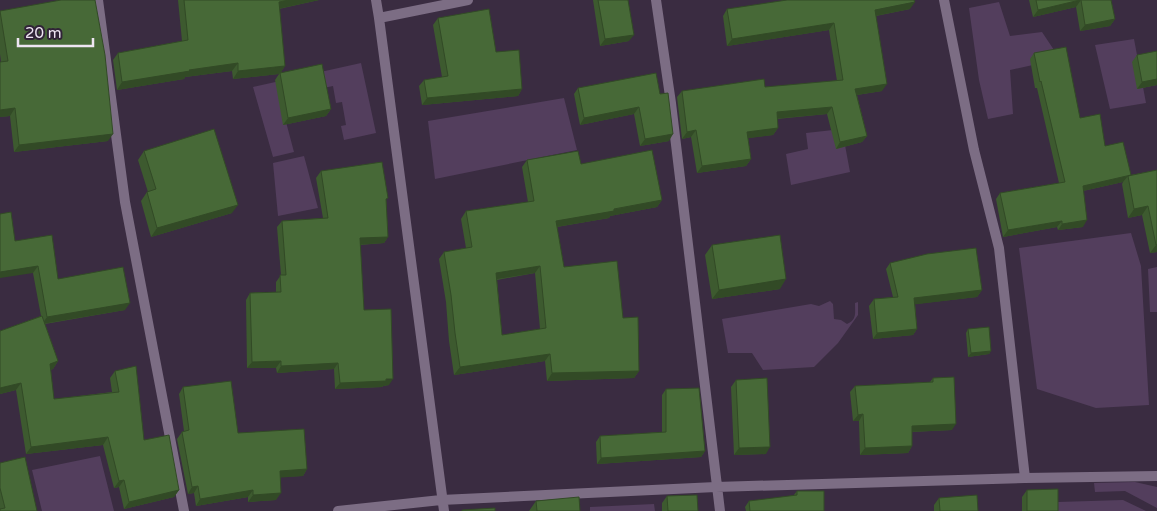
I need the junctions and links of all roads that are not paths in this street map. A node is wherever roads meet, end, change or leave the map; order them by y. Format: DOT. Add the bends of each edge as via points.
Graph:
graph roads {
  1 [pos="98,0"];
  2 [pos="376,0"];
  3 [pos="468,0"];
  4 [pos="656,0"];
  5 [pos="944,0"];
  6 [pos="379,18"];
  7 [pos="1157,476"];
  8 [pos="1025,478"];
  9 [pos="716,487"];
  10 [pos="441,500"];
  11 [pos="184,511"];
  12 [pos="338,511"];
  13 [pos="444,511"];
  14 [pos="720,511"];
  1 -- 11 [label="street" via="124,202"];
  2 -- 6 [label="street"];
  3 -- 6 [label="street"];
  4 -- 9 [label="street"];
  5 -- 8 [label="street" via="974,150 999,248"];
  6 -- 10 [label="street"];
  7 -- 8 [label="street"];
  8 -- 9 [label="street"];
  9 -- 10 [label="street"];
  9 -- 14 [label="street"];
  10 -- 12 [label="street"];
  10 -- 13 [label="street"];
}
